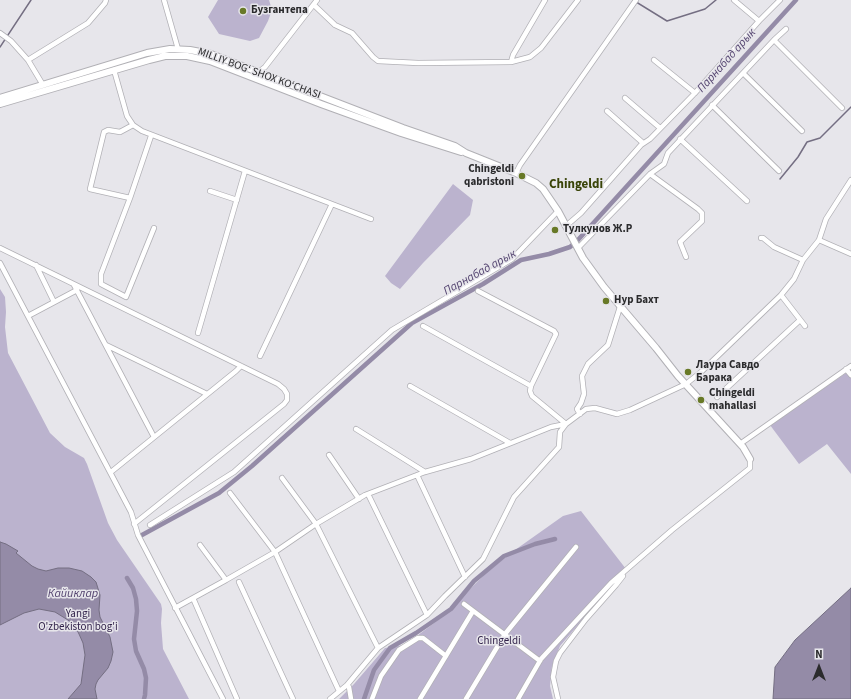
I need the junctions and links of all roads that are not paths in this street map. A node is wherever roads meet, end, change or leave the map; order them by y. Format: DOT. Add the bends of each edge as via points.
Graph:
graph roads {
  1 [pos="106,0"];
  2 [pos="164,0"];
  3 [pos="545,0"];
  4 [pos="578,0"];
  5 [pos="636,0"];
  6 [pos="734,0"];
  7 [pos="780,0"];
  8 [pos="315,2"];
  9 [pos="759,21"];
  10 [pos="786,29"];
  11 [pos="0,33"];
  12 [pos="774,40"];
  13 [pos="178,49"];
  14 [pos="28,60"];
  15 [pos="654,60"];
  16 [pos="511,62"];
  17 [pos="114,70"];
  18 [pos="743,73"];
  19 [pos="257,76"];
  20 [pos="43,85"];
  21 [pos="695,93"];
  22 [pos="0,98"];
  23 [pos="625,98"];
  24 [pos="0,104"];
  25 [pos="712,105"];
  26 [pos="842,108"];
  27 [pos="607,111"];
  28 [pos="133,125"];
  29 [pos="660,128"];
  30 [pos="802,131"];
  31 [pos="151,136"];
  32 [pos="680,139"];
  33 [pos="643,144"];
  34 [pos="245,171"];
  35 [pos="779,171"];
  36 [pos="519,174"];
  37 [pos="650,174"];
  38 [pos="851,180"];
  39 [pos="210,191"];
  40 [pos="130,198"];
  41 [pos="237,200"];
  42 [pos="747,201"];
  43 [pos="332,204"];
  44 [pos="558,211"];
  45 [pos="371,219"];
  46 [pos="566,226"];
  47 [pos="154,228"];
  48 [pos="761,238"];
  49 [pos="819,240"];
  50 [pos="0,248"];
  51 [pos="578,248"];
  52 [pos="851,254"];
  53 [pos="686,256"];
  54 [pos="803,260"];
  55 [pos="0,263"];
  56 [pos="36,265"];
  57 [pos="74,284"];
  58 [pos="77,290"];
  59 [pos="478,291"];
  60 [pos="781,295"];
  61 [pos="54,302"];
  62 [pos="620,307"];
  63 [pos="28,316"];
  64 [pos="800,320"];
  65 [pos="423,326"];
  66 [pos="805,326"];
  67 [pos="198,334"];
  68 [pos="106,345"];
  69 [pos="260,356"];
  70 [pos="240,366"];
  71 [pos="851,366"];
  72 [pos="846,369"];
  73 [pos="851,376"];
  74 [pos="686,384"];
  75 [pos="410,386"];
  76 [pos="531,386"];
  77 [pos="207,394"];
  78 [pos="717,397"];
  79 [pos="580,414"];
  80 [pos="566,424"];
  81 [pos="356,429"];
  82 [pos="154,437"];
  83 [pos="510,443"];
  84 [pos="740,444"];
  85 [pos="329,455"];
  86 [pos="750,459"];
  87 [pos="111,472"];
  88 [pos="425,472"];
  89 [pos="417,475"];
  90 [pos="282,478"];
  91 [pos="230,493"];
  92 [pos="368,494"];
  93 [pos="359,498"];
  94 [pos="134,524"];
  95 [pos="316,524"];
  96 [pos="150,525"];
  97 [pos="200,544"];
  98 [pos="576,547"];
  99 [pos="275,552"];
  100 [pos="629,568"];
  101 [pos="465,576"];
  102 [pos="226,580"];
  103 [pos="239,582"];
  104 [pos="193,598"];
  105 [pos="464,604"];
  106 [pos="175,608"];
  107 [pos="473,611"];
  108 [pos="427,615"];
  109 [pos="505,634"];
  110 [pos="378,648"];
  111 [pos="446,656"];
  112 [pos="540,661"];
  113 [pos="347,685"];
  114 [pos="339,691"];
  115 [pos="223,699"];
  116 [pos="237,699"];
  117 [pos="293,699"];
  118 [pos="330,699"];
  119 [pos="351,699"];
  120 [pos="372,699"];
  121 [pos="420,699"];
  122 [pos="466,699"];
  123 [pos="518,699"];
  124 [pos="558,699"];
  1 -- 14 [label="street" via="88,23"];
  2 -- 13 [label="street"];
  3 -- 16 [label="street"];
  4 -- 16 [label="street" via="541,48 530,57"];
  5 -- 36 [label="street" via="525,158"];
  6 -- 9 [label="street"];
  7 -- 9 [label="street"];
  8 -- 16 [label="street" via="335,25 352,33 378,61"];
  8 -- 19 [label="street"];
  9 -- 21 [label="street"];
  10 -- 12 [label="street"];
  11 -- 14 [label="street"];
  12 -- 18 [label="street"];
  12 -- 26 [label="street"];
  13 -- 19 [label="main road, MILLIY BOG‘ SHOX KO‘CHASI" via="211,54"];
  13 -- 20 [label="main road, MILLIY BOG‘ SHOX KO‘CHASI" via="147,53"];
  14 -- 20 [label="street"];
  15 -- 21 [label="street"];
  17 -- 19 [label="main road, MILLIY BOG‘ SHOX KO‘CHASI" via="160,57 187,56"];
  17 -- 24 [label="main road, MILLIY BOG‘ SHOX KO‘CHASI"];
  17 -- 28 [label="street" via="125,112"];
  18 -- 25 [label="street"];
  18 -- 30 [label="street"];
  19 -- 36 [label="main road, MILLIY BOG‘ SHOX KO‘CHASI" via="455,146 466,153"];
  20 -- 22 [label="main road, MILLIY BOG‘ SHOX KO‘CHASI"];
  21 -- 29 [label="street"];
  23 -- 29 [label="street"];
  25 -- 32 [label="street"];
  25 -- 35 [label="street"];
  27 -- 33 [label="street"];
  28 -- 31 [label="street"];
  28 -- 40 [label="street" via="120,132 104,132 90,189"];
  29 -- 33 [label="street"];
  31 -- 34 [label="street"];
  31 -- 40 [label="street"];
  32 -- 37 [label="street" via="668,153 664,164"];
  32 -- 42 [label="street"];
  33 -- 46 [label="street" via="581,213"];
  34 -- 41 [label="street"];
  34 -- 43 [label="street"];
  36 -- 44 [label="main road, MILLIY BOG‘ SHOX KO‘CHASI" via="540,186"];
  37 -- 51 [label="street"];
  37 -- 53 [label="street" via="702,213 702,221 680,242"];
  38 -- 49 [label="street" via="826,219"];
  39 -- 41 [label="street"];
  40 -- 47 [label="street" via="101,274 101,284 126,298"];
  41 -- 67 [label="street"];
  43 -- 45 [label="street"];
  43 -- 69 [label="street"];
  44 -- 46 [label="main road, MILLIY BOG‘ SHOX KO‘CHASI"];
  44 -- 96 [label="street" via="512,259 392,330 234,472"];
  46 -- 51 [label="main road, MILLIY BOG‘ SHOX KO‘CHASI"];
  48 -- 54 [label="street"];
  49 -- 52 [label="street"];
  49 -- 54 [label="street"];
  50 -- 56 [label="street"];
  51 -- 62 [label="main road, MILLIY BOG‘ SHOX KO‘CHASI"];
  54 -- 60 [label="street" via="794,279"];
  55 -- 63 [label="street"];
  56 -- 57 [label="street"];
  56 -- 61 [label="street"];
  57 -- 58 [label="street"];
  57 -- 70 [label="street"];
  58 -- 61 [label="street"];
  58 -- 68 [label="street"];
  59 -- 76 [label="street" via="556,334"];
  60 -- 64 [label="street"];
  60 -- 74 [label="street"];
  61 -- 63 [label="street"];
  62 -- 74 [label="main road, MILLIY BOG‘ SHOX KO‘CHASI"];
  62 -- 79 [label="street" via="608,345 588,364 582,376 584,394 577,409"];
  63 -- 87 [label="street"];
  64 -- 66 [label="street"];
  64 -- 78 [label="street"];
  65 -- 76 [label="street"];
  68 -- 77 [label="street"];
  68 -- 82 [label="street"];
  70 -- 77 [label="street"];
  70 -- 94 [label="street" via="278,384 287,394 287,400"];
  71 -- 72 [label="street"];
  72 -- 73 [label="street"];
  72 -- 84 [label="street"];
  74 -- 79 [label="street" via="625,412 615,413 590,407"];
  74 -- 84 [label="main road, MILLIY BOG‘ SHOX KO‘CHASI"];
  75 -- 83 [label="street"];
  76 -- 80 [label="street" via="532,396"];
  77 -- 82 [label="street"];
  79 -- 80 [label="street"];
  80 -- 83 [label="street"];
  80 -- 101 [label="street" via="560,432 559,447 514,498 483,559"];
  81 -- 88 [label="street"];
  82 -- 87 [label="street"];
  83 -- 88 [label="street" via="471,459"];
  84 -- 86 [label="main road, MILLIY BOG‘ SHOX KO‘CHASI"];
  85 -- 93 [label="street"];
  86 -- 100 [label="street" via="750,468"];
  87 -- 94 [label="street" via="131,512"];
  88 -- 89 [label="street"];
  89 -- 92 [label="street"];
  89 -- 101 [label="street"];
  90 -- 95 [label="street"];
  91 -- 99 [label="street"];
  92 -- 93 [label="street"];
  92 -- 108 [label="street"];
  93 -- 95 [label="street"];
  94 -- 106 [label="street"];
  95 -- 99 [label="street"];
  95 -- 110 [label="street"];
  97 -- 102 [label="street"];
  98 -- 109 [label="street"];
  99 -- 102 [label="street"];
  99 -- 114 [label="street"];
  100 -- 112 [label="street" via="611,583"];
  100 -- 124 [label="street" via="560,653 553,677"];
  101 -- 108 [label="street"];
  102 -- 104 [label="street"];
  103 -- 117 [label="street"];
  104 -- 106 [label="street"];
  104 -- 116 [label="street"];
  105 -- 107 [label="street"];
  106 -- 115 [label="street"];
  107 -- 109 [label="street"];
  107 -- 111 [label="street"];
  108 -- 110 [label="street"];
  109 -- 112 [label="street"];
  109 -- 122 [label="street"];
  110 -- 113 [label="street"];
  111 -- 120 [label="street" via="423,638 418,638 399,650 381,676"];
  111 -- 121 [label="street"];
  112 -- 123 [label="street"];
  113 -- 114 [label="street"];
  113 -- 119 [label="street"];
  114 -- 118 [label="street"];
}
